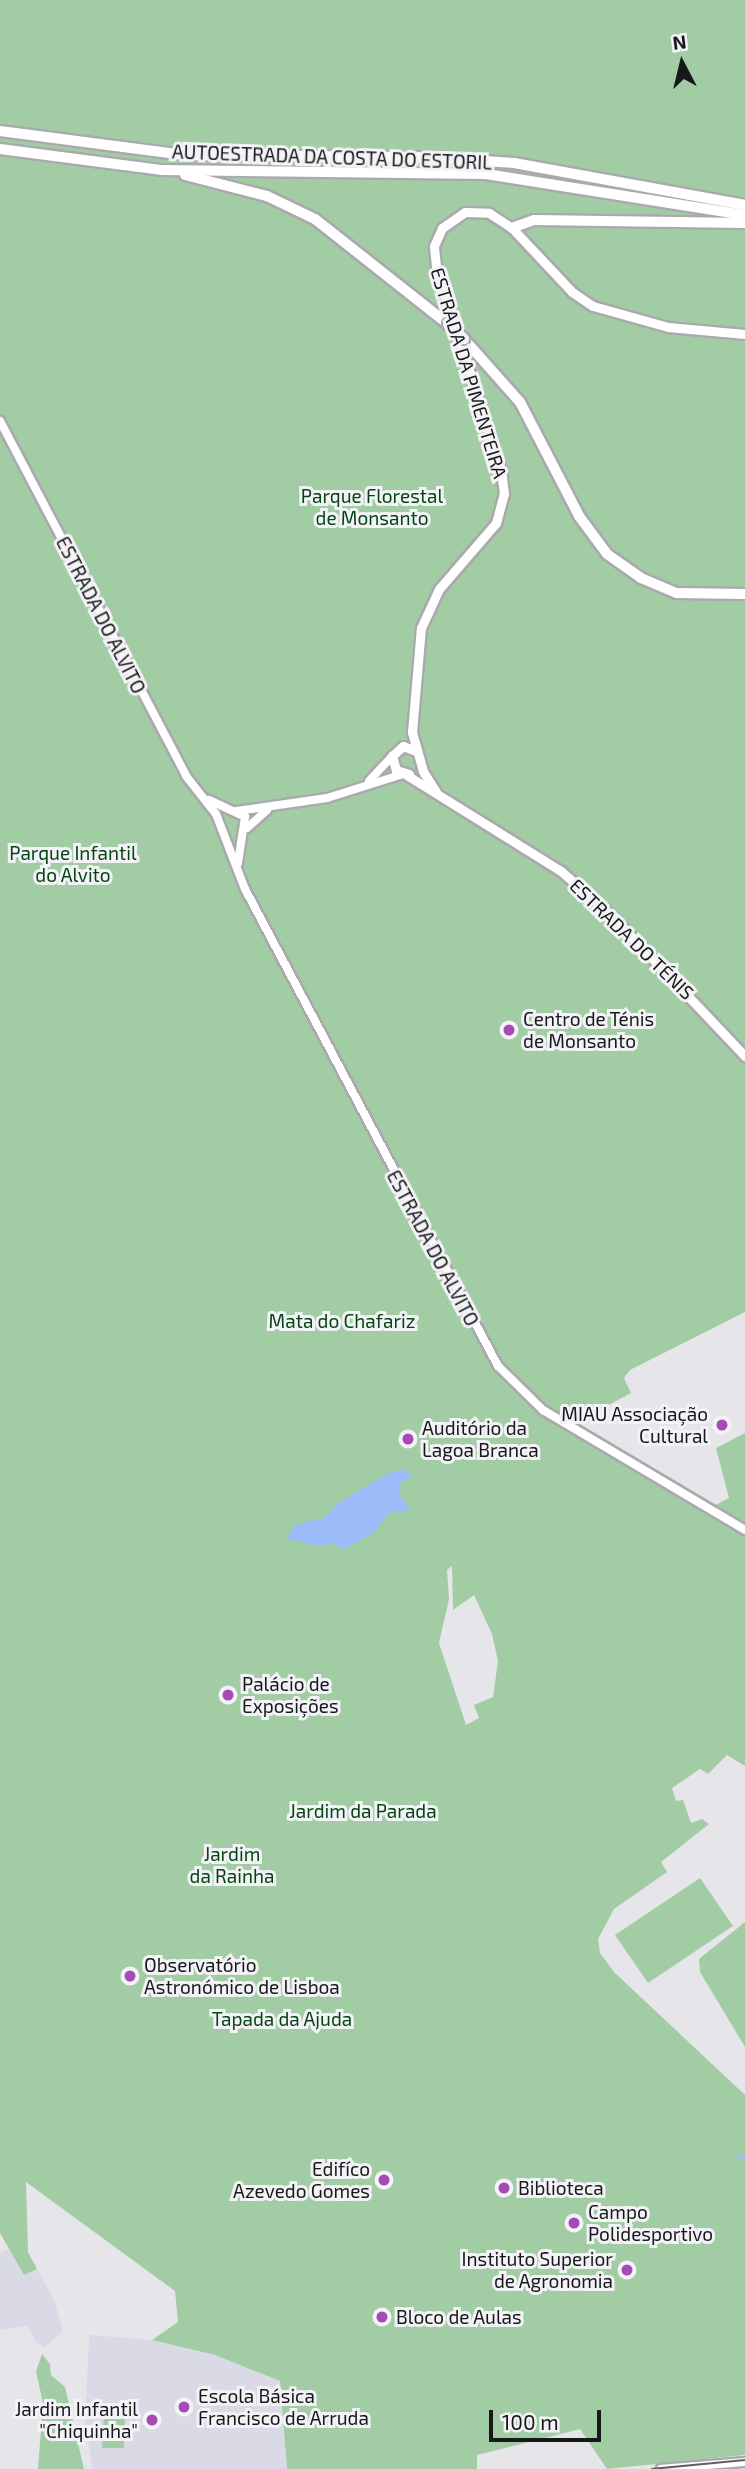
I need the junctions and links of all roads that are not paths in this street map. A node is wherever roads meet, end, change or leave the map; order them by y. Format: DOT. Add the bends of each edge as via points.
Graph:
graph roads {
  1 [pos="0,131"];
  2 [pos="0,149"];
  3 [pos="161,170"];
  4 [pos="688,191"];
  5 [pos="745,197"];
  6 [pos="745,205"];
  7 [pos="745,215"];
  8 [pos="745,223"];
  9 [pos="512,228"];
  10 [pos="745,334"];
  11 [pos="1,424"];
  12 [pos="745,592"];
  13 [pos="411,715"];
  14 [pos="394,753"];
  15 [pos="419,756"];
  16 [pos="404,774"];
  17 [pos="364,785"];
  18 [pos="436,793"];
  19 [pos="206,799"];
  20 [pos="275,806"];
  21 [pos="235,810"];
  22 [pos="219,823"];
  23 [pos="246,830"];
  24 [pos="226,836"];
  25 [pos="238,863"];
  26 [pos="745,1056"];
  27 [pos="745,1530"];
  28 [pos="745,2462"];
  29 [pos="661,2469"];
  1 -- 4 [label="highway, AUTOESTRADA DA COSTA DO ESTORIL" via="186,155 475,160"];
  2 -- 3 [label="highway, AUTOESTRADA DA COSTA DO ESTORIL"];
  3 -- 7 [label="highway, AUTOESTRADA DA COSTA DO ESTORIL" via="475,173"];
  3 -- 12 [label="highway, bridge" via="246,189 301,211 351,244 479,353 528,416 597,542 631,572 665,587"];
  4 -- 5 [label="highway"];
  4 -- 6 [label="highway, AUTOESTRADA DA COSTA DO ESTORIL"];
  8 -- 9 [label="highway" via="534,220"];
  9 -- 10 [label="main road, ESTRADA DA PIMENTEIRA" via="572,292 593,306 668,327"];
  9 -- 13 [label="main road, ESTRADA DA PIMENTEIRA" via="489,213 465,212 447,222 434,246 443,291 501,470 503,494 495,523 439,589 426,612"];
  11 -- 19 [label="street, ESTRADA DO ALVITO" via="186,776"];
  13 -- 14 [label="main road, ESTRADA DA PIMENTEIRA"];
  13 -- 15 [label="main road, ESTRADA DA PIMENTEIRA"];
  14 -- 15 [label="main road" via="407,746"];
  14 -- 16 [label="main road" via="394,768"];
  14 -- 17 [label="street, ESTRADA DA PIMENTEIRA" via="382,772"];
  15 -- 16 [label="main road" via="416,770"];
  15 -- 18 [label="main road"];
  16 -- 17 [label="street"];
  16 -- 18 [label="main road, ESTRADA DO TÉNIS"];
  17 -- 20 [label="street"];
  18 -- 26 [label="main road, ESTRADA DO TÉNIS" via="545,860 591,895"];
  19 -- 21 [label="street, ESTRADA DO ALVITO"];
  19 -- 22 [label="street, ESTRADA DO ALVITO"];
  20 -- 21 [label="street"];
  20 -- 23 [label="street"];
  21 -- 22 [label="street" via="222,815"];
  21 -- 23 [label="street" via="245,817"];
  22 -- 24 [label="street, ESTRADA DO ALVITO"];
  23 -- 24 [label="street" via="234,838"];
  23 -- 25 [label="street"];
  24 -- 25 [label="street, ESTRADA DO ALVITO"];
  25 -- 27 [label="street, ESTRADA DO ALVITO" via="255,908 498,1366 542,1410"];
  28 -- 29 [label="street"];
}
